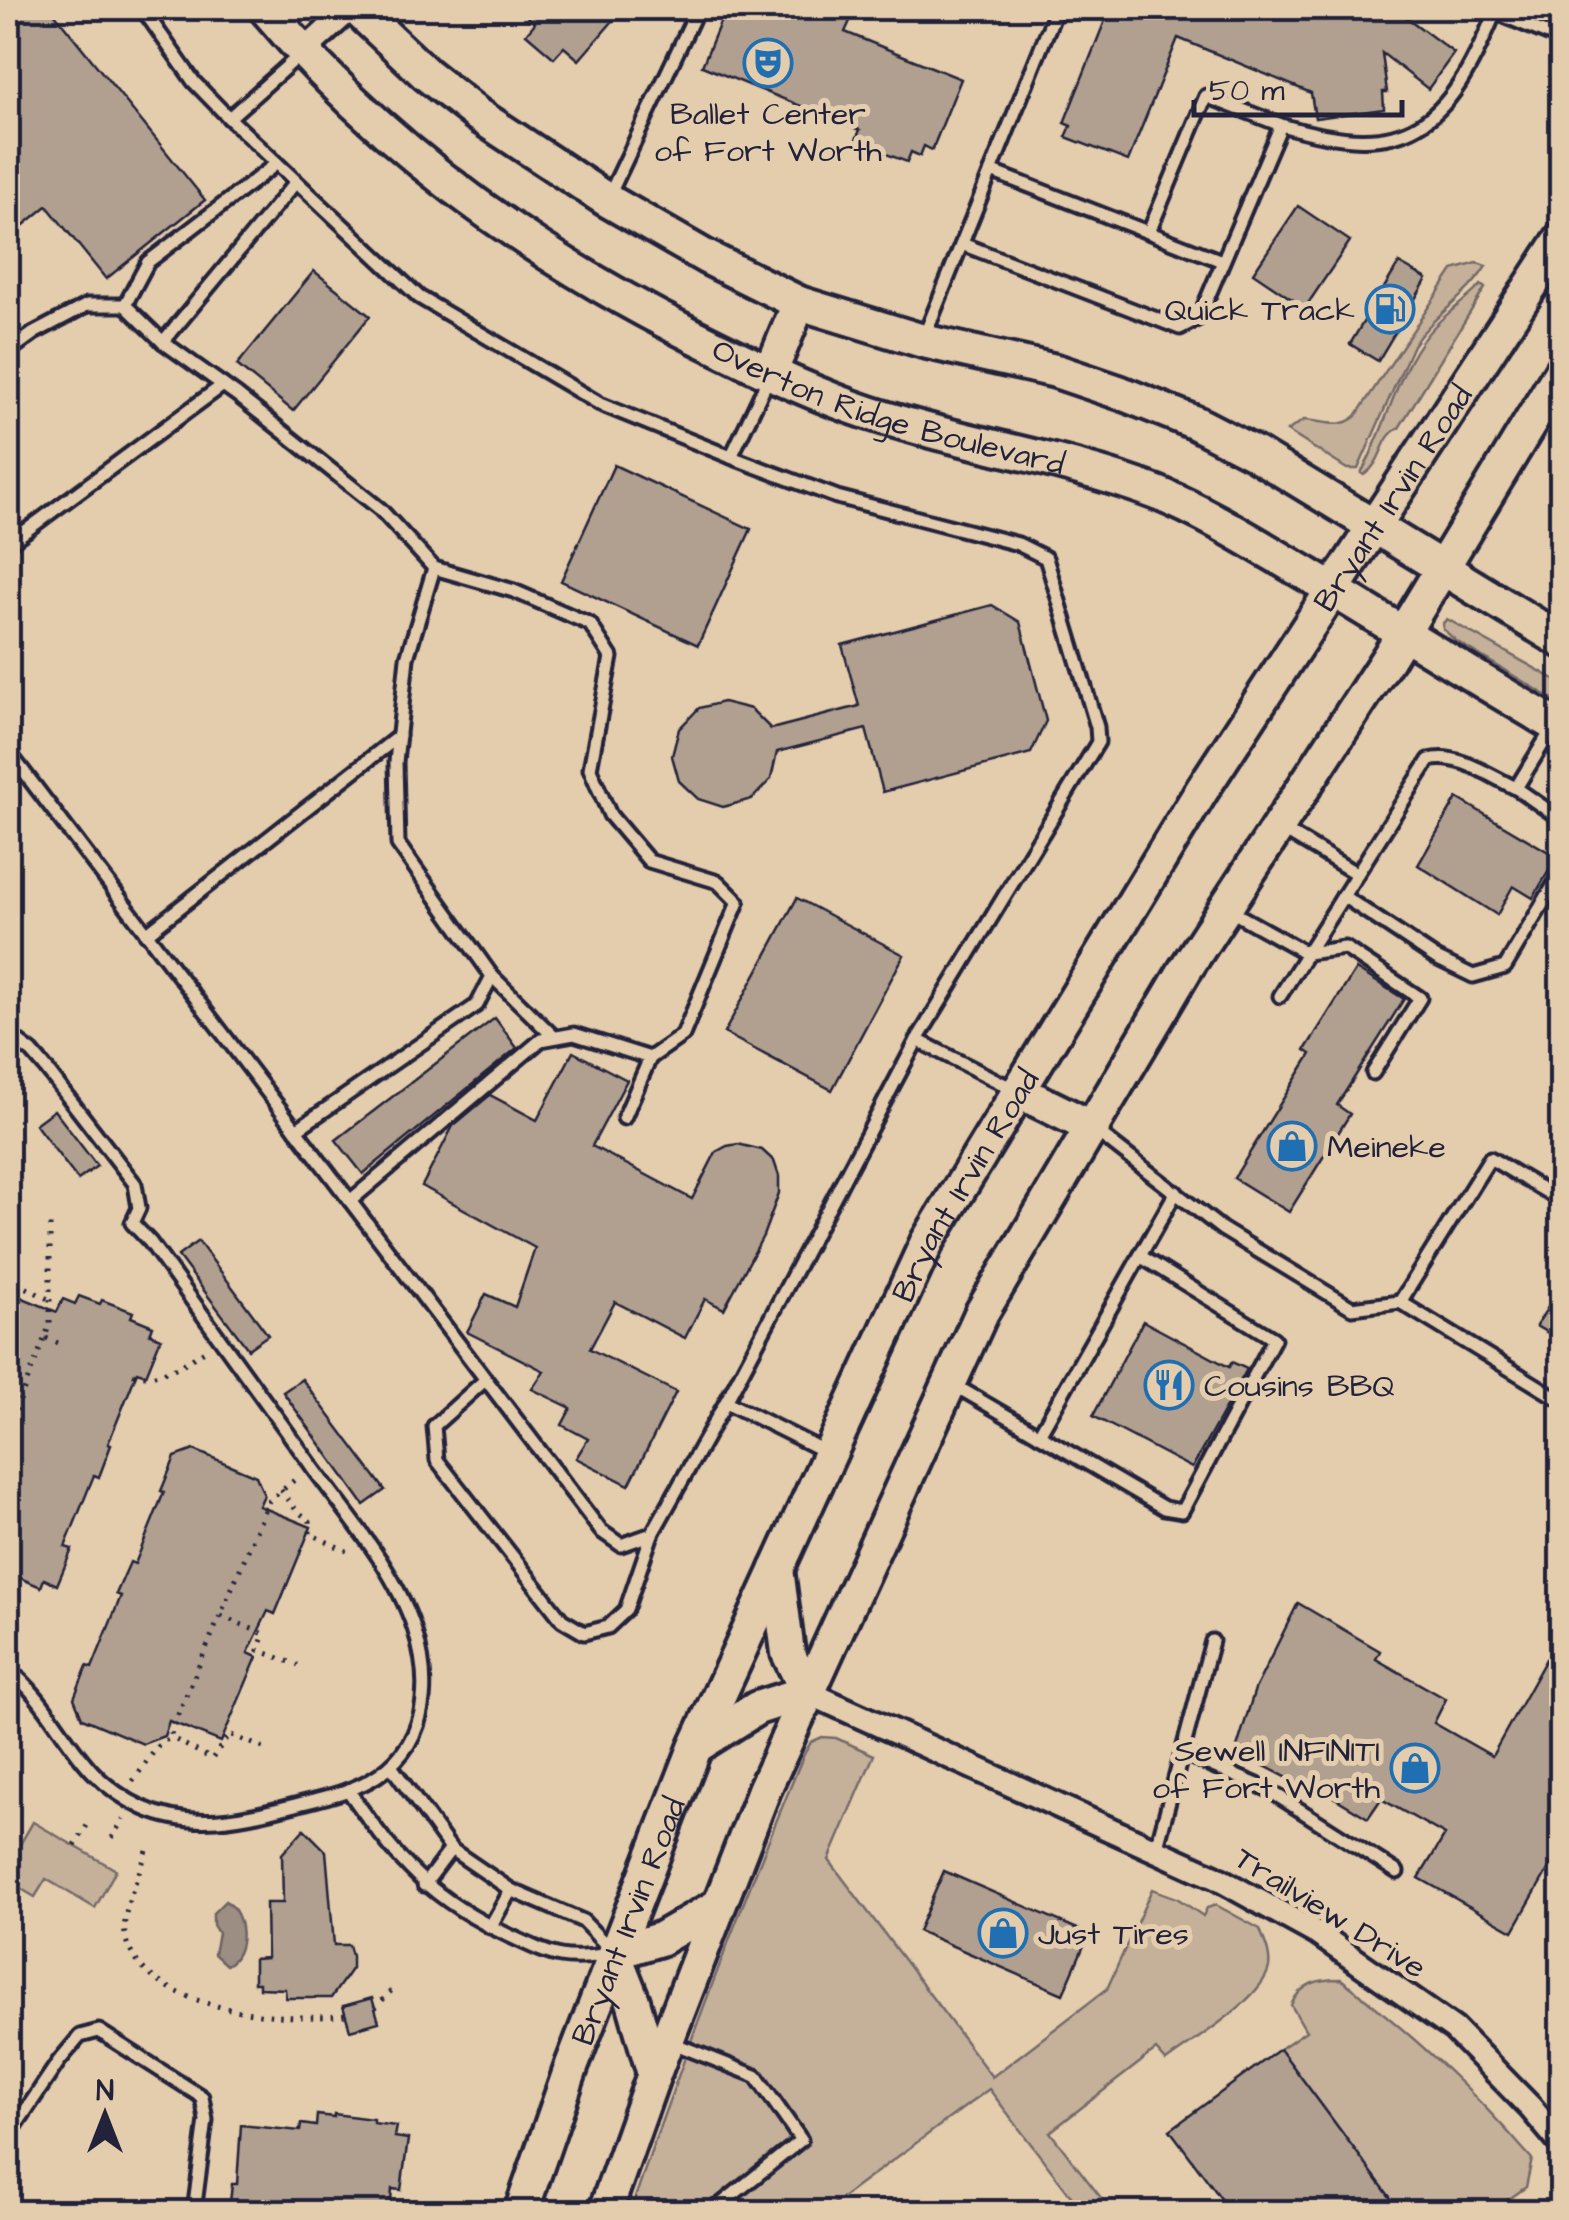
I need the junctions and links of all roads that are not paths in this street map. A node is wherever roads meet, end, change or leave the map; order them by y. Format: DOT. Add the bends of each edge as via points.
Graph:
graph roads {
  1 [pos="142,8"];
  2 [pos="266,8"];
  3 [pos="354,8"];
  4 [pos="698,8"];
  5 [pos="1057,8"];
  6 [pos="1490,10"];
  7 [pos="1562,40"];
  8 [pos="303,52"];
  9 [pos="229,118"];
  10 [pos="1281,125"];
  11 [pos="276,164"];
  12 [pos="991,171"];
  13 [pos="295,184"];
  14 [pos="607,200"];
  15 [pos="1149,232"];
  16 [pos="1562,238"];
  17 [pos="962,244"];
  18 [pos="1222,262"];
  19 [pos="799,302"];
  20 [pos="125,305"];
  21 [pos="923,341"];
  22 [pos="163,342"];
  23 [pos="8,352"];
  24 [pos="1562,370"];
  25 [pos="770,374"];
  26 [pos="222,385"];
  27 [pos="730,457"];
  28 [pos="1375,529"];
  29 [pos="10,536"];
  30 [pos="434,568"];
  31 [pos="1442,568"];
  32 [pos="1334,591"];
  33 [pos="1403,634"];
  34 [pos="1562,641"];
  35 [pos="1558,727"];
  36 [pos="399,736"];
  37 [pos="8,751"];
  38 [pos="1516,788"];
  39 [pos="1562,820"];
  40 [pos="1278,827"];
  41 [pos="1562,872"];
  42 [pos="1357,874"];
  43 [pos="1343,896"];
  44 [pos="1225,908"];
  45 [pos="146,934"];
  46 [pos="1306,953"];
  47 [pos="492,976"];
  48 [pos="1280,996"];
  49 [pos="8,1034"];
  50 [pos="554,1038"];
  51 [pos="917,1040"];
  52 [pos="650,1058"];
  53 [pos="1373,1074"];
  54 [pos="1018,1091"];
  55 [pos="624,1118"];
  56 [pos="1092,1128"];
  57 [pos="296,1130"];
  58 [pos="1176,1192"];
  59 [pos="350,1201"];
  60 [pos="1562,1201"];
  61 [pos="1140,1256"];
  62 [pos="1400,1302"];
  63 [pos="486,1380"];
  64 [pos="951,1383"];
  65 [pos="1562,1401"];
  66 [pos="726,1402"];
  67 [pos="1040,1435"];
  68 [pos="828,1454"];
  69 [pos="652,1534"];
  70 [pos="777,1565"];
  71 [pos="1212,1641"];
  72 [pos="8,1670"];
  73 [pos="807,1692"];
  74 [pos="695,1748"];
  75 [pos="1182,1752"];
  76 [pos="390,1766"];
  77 [pos="348,1790"];
  78 [pos="451,1849"];
  79 [pos="1156,1850"];
  80 [pos="1398,1872"];
  81 [pos="424,1884"];
  82 [pos="511,1890"];
  83 [pos="717,1906"];
  84 [pos="490,1927"];
  85 [pos="614,1953"];
  86 [pos="666,2041"];
  87 [pos="654,2074"];
  88 [pos="8,2137"];
  89 [pos="1562,2145"];
  90 [pos="194,2212"];
  91 [pos="521,2212"];
  92 [pos="606,2212"];
  93 [pos="718,2212"];
  1 -- 9 [label="lane" via="194,82"];
  2 -- 8 [label="main road, Overton Ridge Boulevard"];
  3 -- 8 [label="street"];
  3 -- 14 [label="main road, Overton Ridge Boulevard" via="478,115"];
  4 -- 14 [label="lane"];
  5 -- 12 [label="lane"];
  6 -- 7 [label="lane"];
  6 -- 10 [label="lane" via="1475,60 1453,94 1401,136 1359,141"];
  8 -- 9 [label="lane"];
  8 -- 25 [label="main road, Overton Ridge Boulevard" via="456,192 529,244"];
  9 -- 11 [label="lane"];
  10 -- 15 [label="lane" via="1206,96"];
  10 -- 18 [label="lane"];
  11 -- 13 [label="lane"];
  11 -- 20 [label="lane" via="148,262"];
  12 -- 15 [label="lane"];
  12 -- 17 [label="lane"];
  13 -- 22 [label="lane"];
  13 -- 27 [label="lane" via="418,298 600,404"];
  14 -- 19 [label="main road, Overton Ridge Boulevard"];
  15 -- 18 [label="lane"];
  16 -- 28 [label="main road, Bryant Irvin Road"];
  17 -- 18 [label="lane" via="1180,328 1199,318"];
  17 -- 21 [label="lane"];
  19 -- 21 [label="main road, Overton Ridge Boulevard"];
  19 -- 25 [label="main road"];
  20 -- 22 [label="lane"];
  20 -- 23 [label="lane" via="87,305"];
  21 -- 28 [label="main road, Overton Ridge Boulevard" via="1056,371 1166,411 1254,452"];
  22 -- 26 [label="lane"];
  24 -- 31 [label="main road"];
  25 -- 27 [label="lane"];
  25 -- 32 [label="main road, Overton Ridge Boulevard" via="942,436 1160,494"];
  26 -- 29 [label="lane"];
  26 -- 30 [label="lane" via="380,509"];
  27 -- 51 [label="lane" via="837,497 1018,544 1046,558 1098,742"];
  28 -- 31 [label="main road, Overton Ridge Boulevard"];
  28 -- 32 [label="main road, Bryant Irvin Road"];
  30 -- 36 [label="lane" via="407,658"];
  30 -- 52 [label="lane" via="514,591 590,624 611,656 590,769 610,815 649,861 718,882 738,902 683,1035"];
  31 -- 33 [label="main road"];
  31 -- 34 [label="main road, Overton Ridge Boulevard"];
  32 -- 33 [label="main road, Overton Ridge Boulevard"];
  32 -- 54 [label="main road, Bryant Irvin Road" via="1202,790"];
  33 -- 35 [label="main road, Overton Ridge Boulevard"];
  33 -- 40 [label="main road"];
  35 -- 38 [label="lane"];
  36 -- 45 [label="lane"];
  36 -- 47 [label="lane" via="398,844"];
  37 -- 45 [label="lane"];
  38 -- 39 [label="lane"];
  38 -- 42 [label="lane" via="1454,759 1429,760"];
  40 -- 42 [label="lane"];
  40 -- 44 [label="main road"];
  41 -- 43 [label="lane" via="1505,967 1473,976"];
  42 -- 43 [label="lane"];
  43 -- 46 [label="lane"];
  44 -- 46 [label="lane"];
  44 -- 56 [label="main road"];
  45 -- 57 [label="lane"];
  46 -- 48 [label="lane"];
  46 -- 53 [label="lane" via="1345,948 1420,998"];
  47 -- 50 [label="lane"];
  47 -- 57 [label="lane" via="477,1005"];
  49 -- 76 [label="lane" via="44,1066 135,1184 139,1208 132,1223 312,1466 412,1623 422,1718"];
  50 -- 52 [label="lane" via="574,1034"];
  50 -- 59 [label="lane" via="541,1040"];
  51 -- 54 [label="lane"];
  51 -- 66 [label="lane"];
  52 -- 55 [label="lane"];
  54 -- 56 [label="main road"];
  54 -- 68 [label="main road, Bryant Irvin Road" via="926,1242"];
  56 -- 58 [label="lane"];
  56 -- 64 [label="main road" via="982,1312"];
  57 -- 59 [label="lane"];
  58 -- 61 [label="lane"];
  58 -- 62 [label="lane" via="1222,1229 1352,1308"];
  59 -- 63 [label="lane"];
  60 -- 62 [label="lane" via="1490,1158"];
  61 -- 67 [label="lane"];
  61 -- 67 [label="lane" via="1274,1339 1182,1511 1164,1508"];
  62 -- 65 [label="lane"];
  63 -- 69 [label="lane" via="600,1531 621,1545"];
  63 -- 69 [label="lane" via="434,1426 437,1460 562,1620 584,1634 608,1627 626,1610"];
  64 -- 67 [label="lane"];
  64 -- 73 [label="main road"];
  66 -- 68 [label="lane"];
  66 -- 69 [label="lane"];
  68 -- 70 [label="main road, Bryant Irvin Road"];
  70 -- 73 [label="main road" via="788,1653"];
  70 -- 74 [label="main road, Bryant Irvin Road"];
  71 -- 75 [label="lane"];
  72 -- 77 [label="lane" via="91,1772 147,1810 187,1820 233,1820"];
  73 -- 74 [label="main road" via="757,1708"];
  73 -- 79 [label="street, Trailview Drive"];
  73 -- 83 [label="main road"];
  74 -- 85 [label="main road, Bryant Irvin Road"];
  75 -- 79 [label="lane"];
  75 -- 80 [label="lane" via="1267,1789"];
  76 -- 77 [label="lane"];
  76 -- 78 [label="lane"];
  77 -- 81 [label="lane"];
  78 -- 81 [label="lane"];
  78 -- 82 [label="lane"];
  79 -- 89 [label="street, Trailview Drive" via="1318,1934 1454,2029"];
  81 -- 84 [label="lane"];
  82 -- 84 [label="lane"];
  82 -- 85 [label="lane" via="583,1921"];
  83 -- 85 [label="main road" via="660,1939"];
  83 -- 86 [label="main road"];
  84 -- 85 [label="lane" via="568,1960"];
  85 -- 87 [label="main road"];
  85 -- 91 [label="main road, Bryant Irvin Road"];
  86 -- 87 [label="main road"];
  86 -- 93 [label="lane" via="756,2076 801,2140"];
  87 -- 92 [label="main road"];
  88 -- 90 [label="lane" via="59,2060 80,2036 99,2032 202,2097 206,2120"];
}
